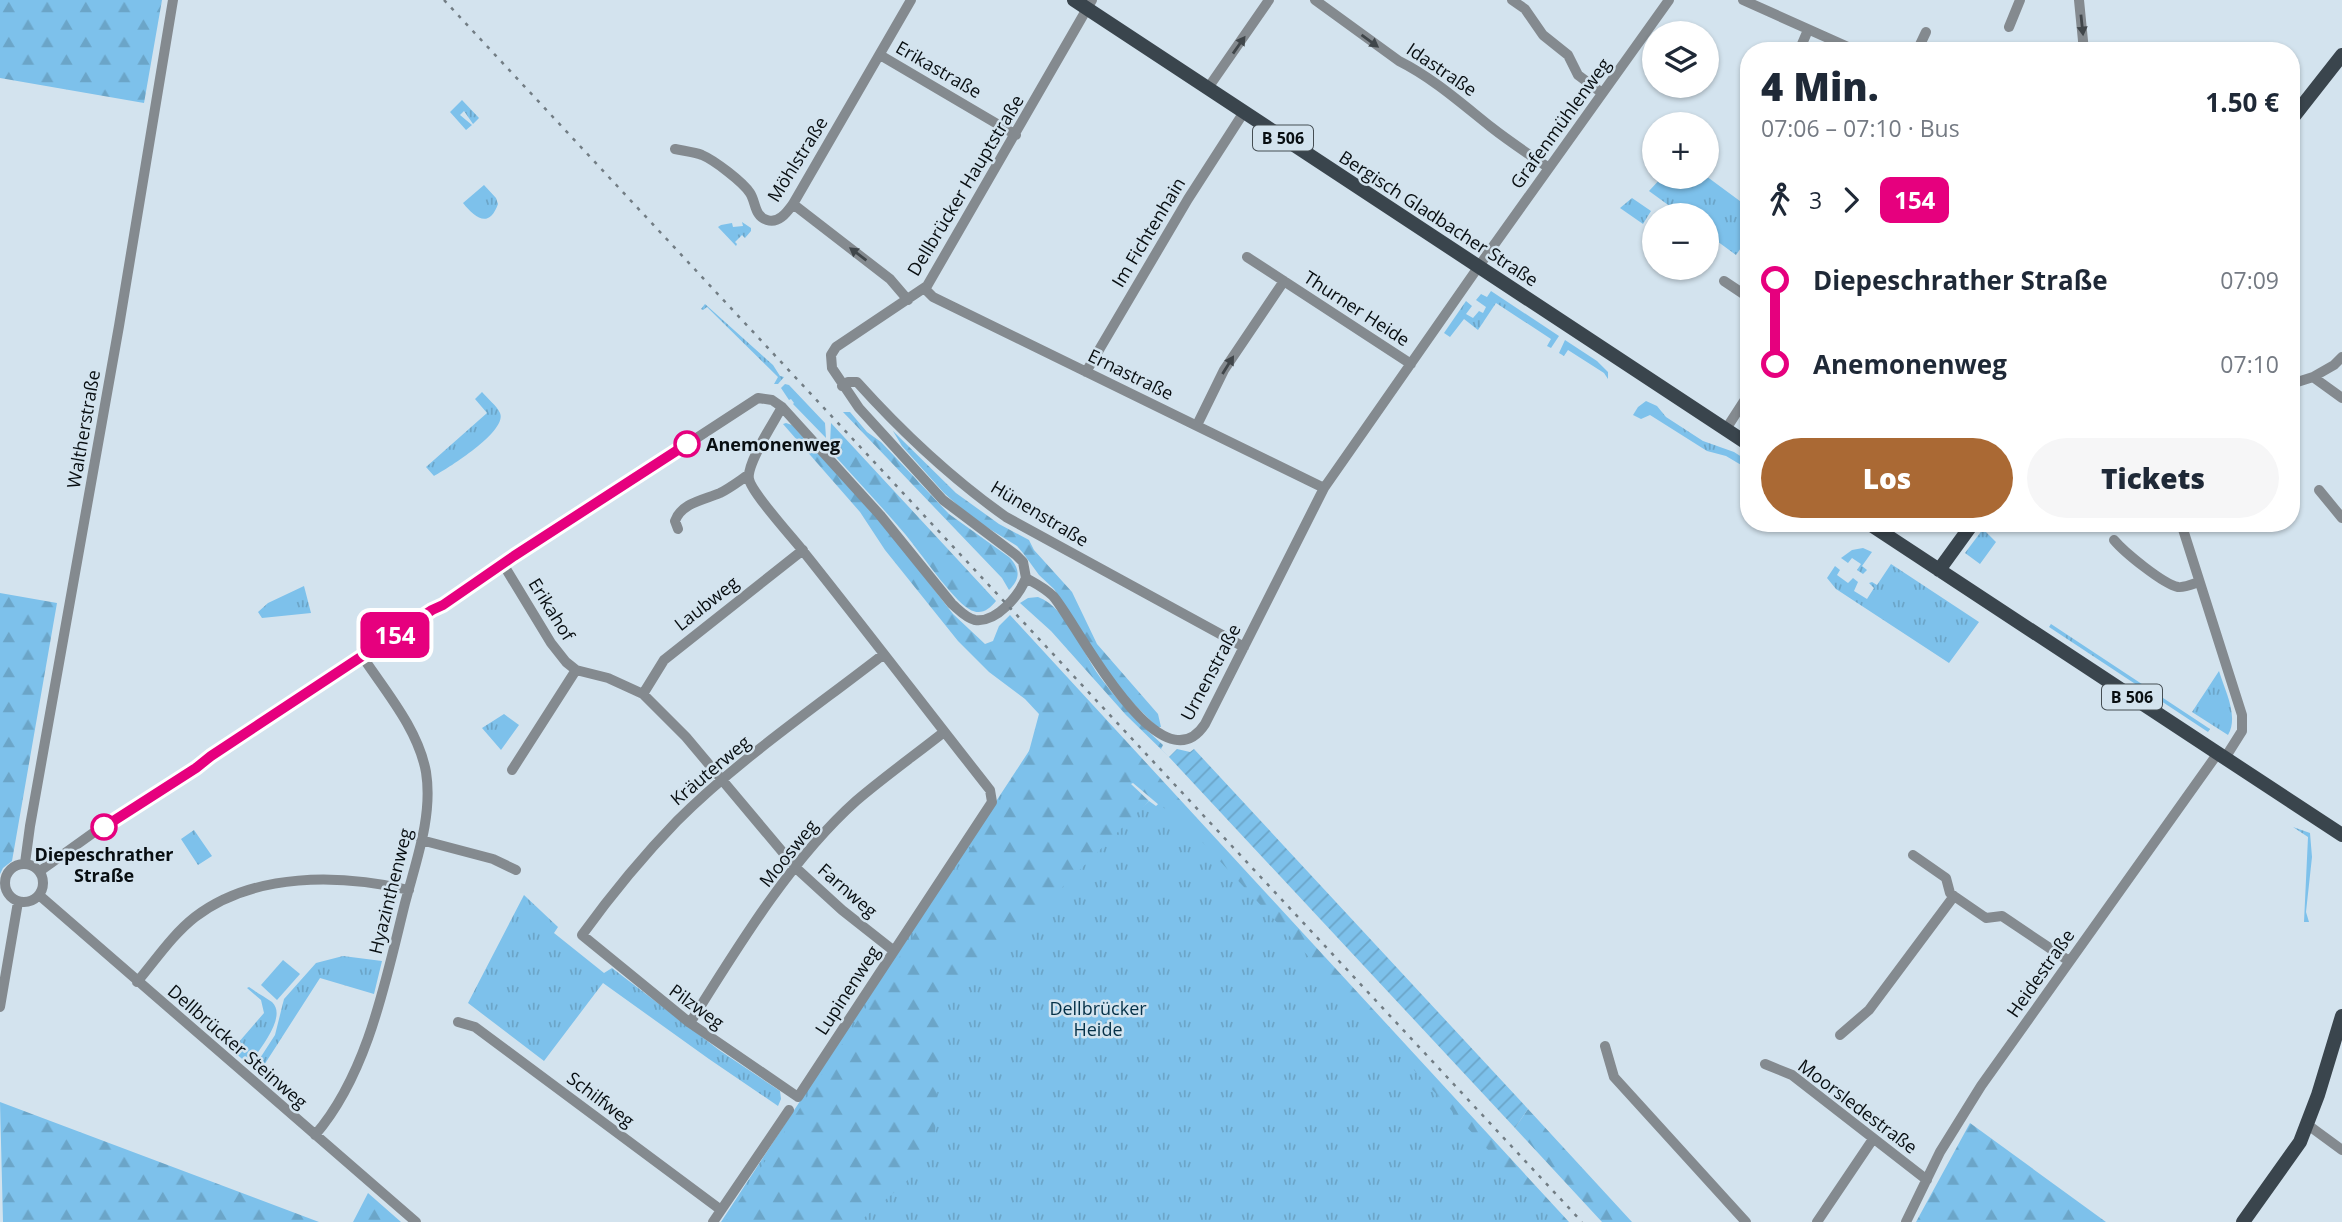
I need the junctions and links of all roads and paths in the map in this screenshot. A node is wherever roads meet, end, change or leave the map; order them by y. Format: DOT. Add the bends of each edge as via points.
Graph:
graph roads {
  1 [pos="173,0"];
  2 [pos="911,0"];
  3 [pos="1074,0"];
  4 [pos="1269,0"];
  5 [pos="1315,0"];
  6 [pos="1512,0"];
  7 [pos="1670,0"];
  8 [pos="1743,0"];
  9 [pos="2020,0"];
  10 [pos="2079,0"];
  11 [pos="1090,4"];
  12 [pos="2009,27"];
  13 [pos="1808,30"];
  14 [pos="1926,32"];
  15 [pos="1803,42"];
  16 [pos="1836,42"];
  17 [pos="1921,42"];
  18 [pos="2083,42"];
  19 [pos="880,55"];
  20 [pos="2342,55"];
  21 [pos="1208,88"];
  22 [pos="1602,93"];
  23 [pos="2300,109"];
  24 [pos="1244,112"];
  25 [pos="1016,135"];
  26 [pos="675,149"];
  27 [pos="1549,168"];
  28 [pos="793,204"];
  29 [pos="1247,257"];
  30 [pos="1479,266"];
  31 [pos="1284,281"];
  32 [pos="1724,281"];
  33 [pos="925,289"];
  34 [pos="1740,292"];
  35 [pos="908,300"];
  36 [pos="831,355"];
  37 [pos="2342,357"];
  38 [pos="1411,364"];
  39 [pos="1086,372"];
  40 [pos="2313,377"];
  41 [pos="2300,381"];
  42 [pos="842,386"];
  43 [pos="2342,398"];
  44 [pos="782,407"];
  45 [pos="1740,408"];
  46 [pos="1197,425"];
  47 [pos="1726,429"];
  48 [pos="1740,439"];
  49 [pos="748,475"];
  50 [pos="1325,488"];
  51 [pos="2319,490"];
  52 [pos="2342,518"];
  53 [pos="678,529"];
  54 [pos="1882,532"];
  55 [pos="1966,532"];
  56 [pos="2184,532"];
  57 [pos="2114,540"];
  58 [pos="803,550"];
  59 [pos="503,564"];
  60 [pos="1939,570"];
  61 [pos="1026,578"];
  62 [pos="2200,582"];
  63 [pos="1244,647"];
  64 [pos="884,654"];
  65 [pos="362,656"];
  66 [pos="576,670"];
  67 [pos="643,694"];
  68 [pos="944,732"];
  69 [pos="2221,756"];
  70 [pos="512,770"];
  71 [pos="721,781"];
  72 [pos="2342,835"];
  73 [pos="421,840"];
  74 [pos="1913,855"];
  75 [pos="25,863"];
  76 [pos="796,868"];
  77 [pos="516,870"];
  78 [pos="40,871"];
  79 [pos="3,889"];
  80 [pos="409,890"];
  81 [pos="39,895"];
  82 [pos="1954,896"];
  83 [pos="18,902"];
  84 [pos="582,936"];
  85 [pos="894,951"];
  86 [pos="2069,961"];
  87 [pos="137,982"];
  88 [pos="0,1007"];
  89 [pos="2342,1016"];
  90 [pos="457,1022"];
  91 [pos="690,1023"];
  92 [pos="2339,1032"];
  93 [pos="1840,1035"];
  94 [pos="1605,1045"];
  95 [pos="1765,1064"];
  96 [pos="798,1097"];
  97 [pos="789,1110"];
  98 [pos="2308,1125"];
  99 [pos="316,1135"];
  100 [pos="1872,1139"];
  101 [pos="2342,1150"];
  102 [pos="1927,1180"];
  103 [pos="721,1210"];
  104 [pos="416,1222"];
  105 [pos="713,1222"];
  106 [pos="1746,1222"];
  107 [pos="1817,1222"];
  108 [pos="1906,1222"];
  109 [pos="2244,1222"];
  1 -- 75 [label="street, Waltherstraße"];
  2 -- 19 [label="street, Möhlstraße"];
  3 -- 11 [label="main road, Bergisch Gladbacher Straße / B 506"];
  21 -- 4 [label="street, one-way"];
  5 -- 27 [label="street, Idastraße, one-way"];
  6 -- 22 [label="street" via="1568,55 1577,75"];
  7 -- 22 [label="street, Grafenmühlenweg"];
  8 -- 13 [label="street"];
  9 -- 12 [label="street"];
  10 -- 18 [label="street, one-way"];
  11 -- 21 [label="main road, Bergisch Gladbacher Straße / B 506"];
  11 -- 25 [label="street, Dellbrücker Hauptstraße"];
  13 -- 15 [label="street"];
  13 -- 16 [label="street"];
  14 -- 17 [label="street"];
  19 -- 25 [label="street, Erikastraße"];
  19 -- 28 [label="street, Möhlstraße"];
  20 -- 23 [label="main road"];
  21 -- 24 [label="main road, Bergisch Gladbacher Straße / B 506"];
  22 -- 27 [label="street, Grafenmühlenweg"];
  24 -- 30 [label="main road, Bergisch Gladbacher Straße / B 506"];
  24 -- 39 [label="street, Im Fichtenhain"];
  25 -- 33 [label="street, Dellbrücker Hauptstraße"];
  26 -- 28 [label="street, Möhlstraße" via="708,158 745,186 763,219 778,219"];
  27 -- 30 [label="street, Grafenmühlenweg"];
  35 -- 28 [label="street, one-way" via="890,279"];
  29 -- 31 [label="street, Thurner Heide"];
  30 -- 38 [label="street, Urnenstraße"];
  30 -- 47 [label="main road, Bergisch Gladbacher Straße / B 506"];
  31 -- 38 [label="street, Thurner Heide"];
  46 -- 31 [label="street, Thurner Heide, one-way" via="1224,370"];
  32 -- 34 [label="street"];
  33 -- 35 [label="street, Dellbrücker Hauptstraße"];
  33 -- 39 [label="street, Ernastraße"];
  35 -- 36 [label="street, Dellbrücker Hauptstraße" via="836,346"];
  36 -- 42 [label="street, Urnenstraße" via="832,369"];
  37 -- 40 [label="street"];
  38 -- 50 [label="street, Urnenstraße"];
  39 -- 46 [label="street, Ernastraße"];
  40 -- 41 [label="street"];
  40 -- 43 [label="street"];
  42 -- 61 [label="street, Urnenstraße" via="943,500 1017,555"];
  42 -- 63 [label="street, Hünenstraße" via="857,382 895,424 1006,517"];
  44 -- 49 [label="street"];
  44 -- 59 [label="street" via="765,398 752,400"];
  44 -- 61 [label="street" via="964,615 974,620 994,615"];
  45 -- 47 [label="street"];
  46 -- 50 [label="street, Ernastraße"];
  47 -- 48 [label="main road, Bergisch Gladbacher Straße / B 506"];
  49 -- 53 [label="street" via="678,513"];
  49 -- 58 [label="street"];
  50 -- 63 [label="street, Urnenstraße"];
  51 -- 52 [label="street"];
  54 -- 60 [label="main road, B 506"];
  55 -- 60 [label="main road"];
  56 -- 62 [label="street, Heidestraße"];
  57 -- 62 [label="street" via="2175,586"];
  58 -- 64 [label="street"];
  58 -- 67 [label="street, Laubweg" via="664,660"];
  59 -- 65 [label="street"];
  59 -- 66 [label="street, Erikahof" via="551,643"];
  60 -- 69 [label="main road, B 506"];
  61 -- 63 [label="street, Urnenstraße" via="1053,597 1114,688 1143,720 1168,738 1189,738 1200,730"];
  62 -- 69 [label="street, Heidestraße" via="2243,723 2239,737"];
  64 -- 68 [label="street"];
  64 -- 71 [label="street, Kräuterweg"];
  65 -- 73 [label="street, Hyazinthenweg" via="412,733 423,759 428,798"];
  65 -- 78 [label="street"];
  66 -- 67 [label="street"];
  66 -- 70 [label="street"];
  67 -- 71 [label="street, Farnweg"];
  68 -- 76 [label="street, Moosweg" via="856,802"];
  68 -- 85 [label="street, Lupinenweg" via="992,802"];
  69 -- 72 [label="main road, B 506"];
  69 -- 86 [label="street, Heidestraße"];
  71 -- 76 [label="street, Farnweg"];
  71 -- 84 [label="street, Kräuterweg" via="639,861"];
  73 -- 77 [label="street" via="493,859"];
  73 -- 80 [label="street, Hyazinthenweg"];
  74 -- 82 [label="street" via="1946,878"];
  75 -- 78 [label="street"];
  75 -- 79 [label="street" via="9,870"];
  76 -- 85 [label="street, Farnweg"];
  76 -- 91 [label="street, Moosweg" via="737,948"];
  78 -- 81 [label="street" via="44,881"];
  79 -- 83 [label="street"];
  80 -- 87 [label="street" via="359,880 324,879 245,892 192,919"];
  80 -- 99 [label="street, Hyazinthenweg" via="368,1039"];
  81 -- 83 [label="street" via="30,902"];
  81 -- 87 [label="street, Dellbrücker Steinweg"];
  82 -- 86 [label="street" via="1986,918 2002,916"];
  82 -- 93 [label="street" via="1869,1010"];
  83 -- 88 [label="street"];
  84 -- 91 [label="street, Pilzweg"];
  85 -- 96 [label="street, Lupinenweg"];
  86 -- 102 [label="street, Heidestraße" via="1981,1086"];
  87 -- 99 [label="street, Dellbrücker Steinweg"];
  89 -- 92 [label="main road"];
  90 -- 103 [label="street, Schilfweg" via="475,1027"];
  91 -- 96 [label="street, Pilzweg"];
  92 -- 98 [label="main road"];
  94 -- 106 [label="street" via="1614,1077"];
  95 -- 100 [label="street, Moorsledestraße" via="1793,1075"];
  97 -- 103 [label="street"];
  98 -- 101 [label="street"];
  98 -- 109 [label="main road"];
  99 -- 104 [label="street, Dellbrücker Steinweg"];
  100 -- 102 [label="street, Moorsledestraße"];
  100 -- 107 [label="street"];
  102 -- 108 [label="street, Heidestraße"];
  103 -- 105 [label="street"];
}
